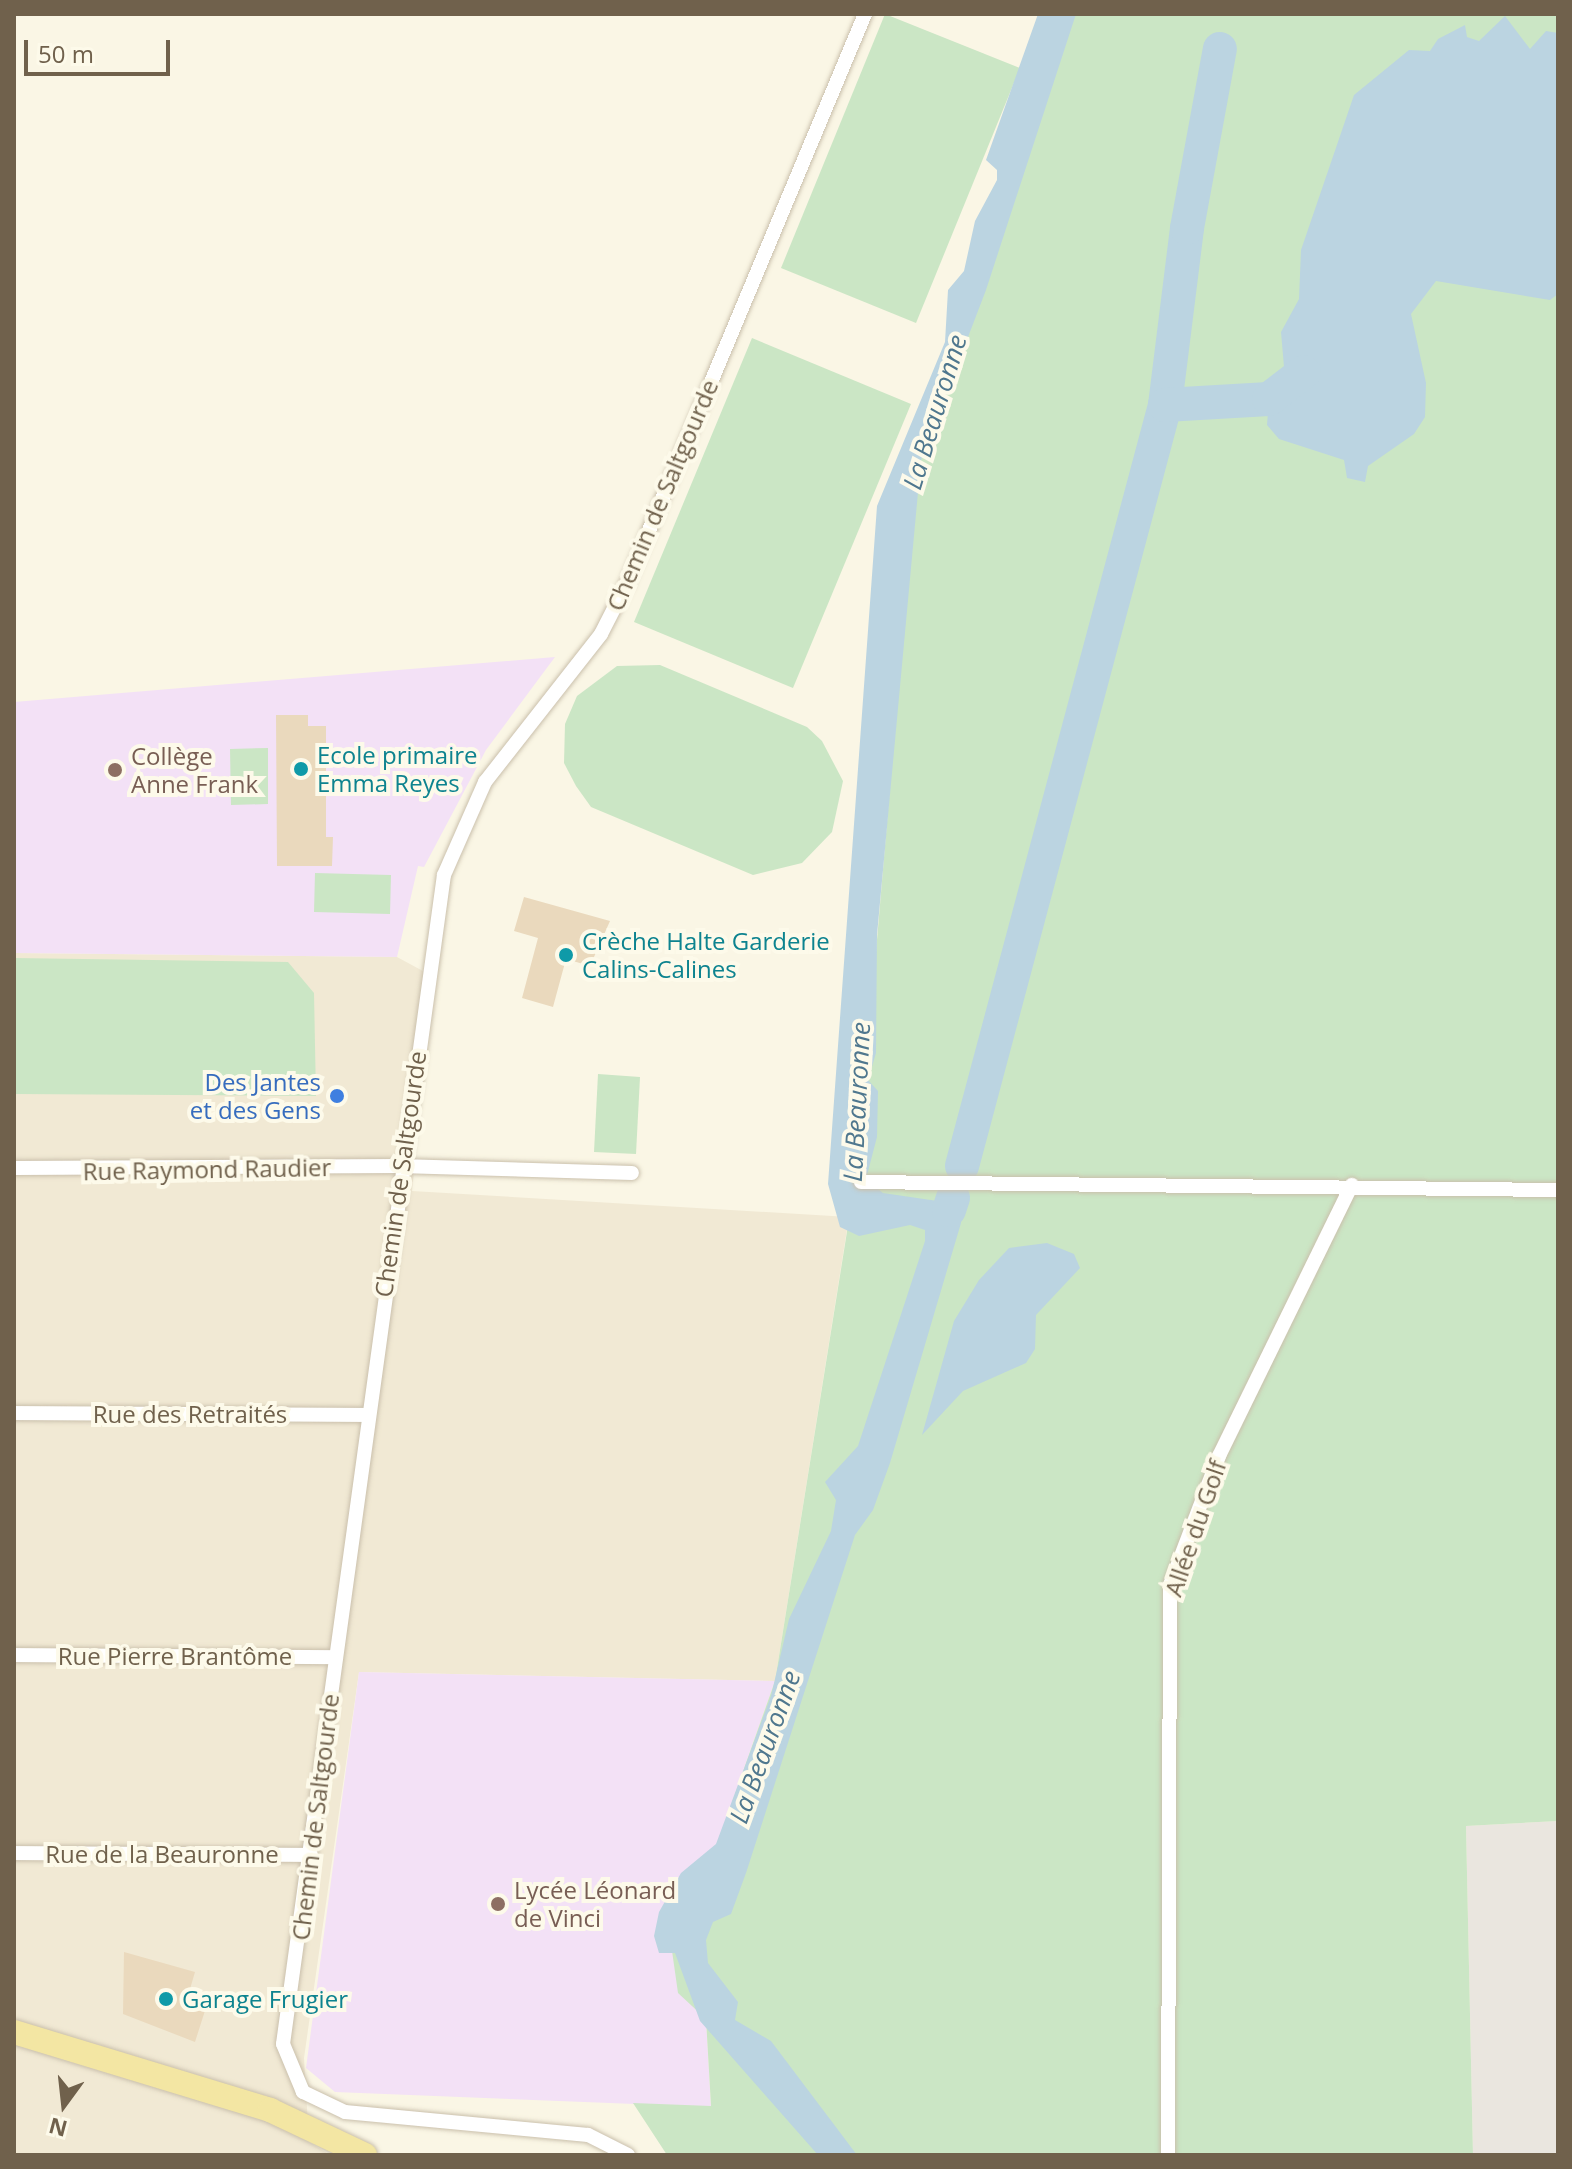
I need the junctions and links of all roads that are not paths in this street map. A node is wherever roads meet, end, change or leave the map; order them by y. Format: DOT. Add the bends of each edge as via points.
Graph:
graph roads {
  1 [pos="865,14"];
  2 [pos="400,1166"];
  3 [pos="14,1168"];
  4 [pos="632,1173"];
  5 [pos="861,1182"];
  6 [pos="1352,1185"];
  7 [pos="1558,1190"];
  8 [pos="14,1413"];
  9 [pos="366,1415"];
  10 [pos="14,1655"];
  11 [pos="336,1657"];
  12 [pos="14,1853"];
  13 [pos="311,1855"];
  14 [pos="14,2032"];
  15 [pos="365,2155"];
  16 [pos="628,2155"];
  17 [pos="1168,2155"];
  1 -- 2 [label="street, Chemin de Saltgourde" via="627,583 601,634 485,782 444,875"];
  2 -- 3 [label="street, Rue Raymond Raudier"];
  2 -- 4 [label="street, Rue Raymond Raudier"];
  2 -- 9 [label="street, Chemin de Saltgourde"];
  5 -- 6 [label="street"];
  6 -- 7 [label="street"];
  6 -- 17 [label="street, Allée du Golf" via="1219,1456 1170,1585"];
  8 -- 9 [label="street, Rue des Retraités"];
  9 -- 11 [label="street, Chemin de Saltgourde"];
  10 -- 11 [label="street, Rue Pierre Brantôme"];
  11 -- 13 [label="street, Chemin de Saltgourde"];
  12 -- 13 [label="street, Rue de la Beauronne"];
  13 -- 16 [label="street, Chemin de Saltgourde" via="283,2044 303,2092 354,2114 588,2135"];
  14 -- 15 [label="main road" via="270,2110"];
}
